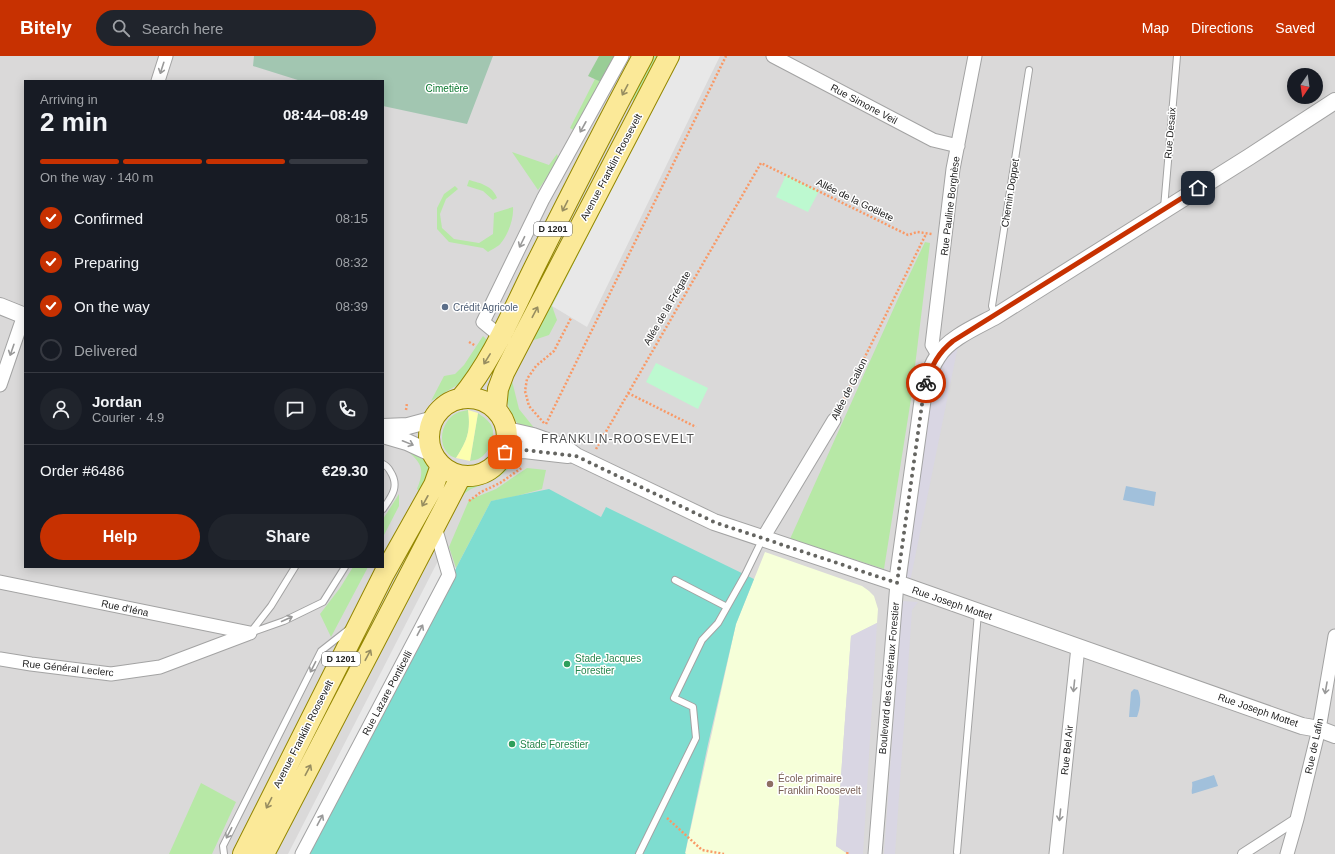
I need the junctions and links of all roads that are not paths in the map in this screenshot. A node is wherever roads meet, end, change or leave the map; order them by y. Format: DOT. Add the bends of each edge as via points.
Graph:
graph roads {
  1 [pos="166,56"];
  2 [pos="622,56"];
  3 [pos="643,56"];
  4 [pos="669,56"];
  5 [pos="773,56"];
  6 [pos="975,56"];
  7 [pos="1176,56"];
  8 [pos="1029,70"];
  9 [pos="158,80"];
  10 [pos="1335,101"];
  11 [pos="958,146"];
  12 [pos="1164,210"];
  13 [pos="0,306"];
  14 [pos="24,316"];
  15 [pos="996,316"];
  16 [pos="500,336"];
  17 [pos="938,355"];
  18 [pos="0,384"];
  19 [pos="460,399"];
  20 [pos="496,409"];
  21 [pos="434,419"];
  22 [pos="834,420"];
  23 [pos="384,427"];
  24 [pos="507,430"];
  25 [pos="384,435"];
  26 [pos="505,452"];
  27 [pos="582,459"];
  28 [pos="437,460"];
  29 [pos="384,465"];
  30 [pos="461,476"];
  31 [pos="384,508"];
  32 [pos="435,527"];
  33 [pos="763,538"];
  34 [pos="294,568"];
  35 [pos="344,568"];
  36 [pos="675,580"];
  37 [pos="0,582"];
  38 [pos="897,583"];
  39 [pos="727,606"];
  40 [pos="978,612"];
  41 [pos="360,621"];
  42 [pos="250,633"];
  43 [pos="1335,636"];
  44 [pos="1078,647"];
  45 [pos="0,659"];
  46 [pos="1319,729"];
  47 [pos="1335,735"];
  48 [pos="1297,819"];
  49 [pos="957,852"];
  50 [pos="224,854"];
  51 [pos="243,854"];
  52 [pos="264,854"];
  53 [pos="302,854"];
  54 [pos="639,854"];
  55 [pos="875,854"];
  56 [pos="1056,854"];
  57 [pos="1243,854"];
  58 [pos="1287,854"];
  1 -- 9 [label="street, one-way"];
  2 -- 16 [label="street, one-way" via="543,199 483,322"];
  3 -- 16 [label="main road, D 1201, one-way"];
  20 -- 4 [label="main road, Avenue Franklin Roosevelt / D 1201, one-way" via="498,389 504,373"];
  5 -- 11 [label="street, Rue Simone Veil" via="933,140"];
  6 -- 11 [label="street, Rue Pauline Borghèse"];
  7 -- 12 [label="lane, Rue Desaix"];
  8 -- 15 [label="lane, Chemin Doppet" via="992,306"];
  10 -- 12 [label="street, Boulevard des Généraux Forestier"];
  11 -- 17 [label="street, Rue Pauline Borghèse" via="932,345"];
  12 -- 15 [label="street, Boulevard des Généraux Forestier"];
  13 -- 14 [label="street"];
  14 -- 18 [label="street, one-way"];
  15 -- 17 [label="street, Boulevard des Généraux Forestier" via="960,336"];
  16 -- 19 [label="main road, D 1201, one-way" via="470,387"];
  17 -- 38 [label="street, Boulevard des Généraux Forestier" via="924,390"];
  19 -- 20 [label="main road" via="484,401"];
  19 -- 21 [label="main road" via="445,406"];
  20 -- 24 [label="main road"];
  21 -- 23 [label="street" via="408,426"];
  21 -- 28 [label="main road" via="429,442"];
  22 -- 33 [label="street, Allée de Galion"];
  24 -- 26 [label="main road"];
  24 -- 27 [label="street, Rue Joseph Mottet" via="564,447"];
  25 -- 28 [label="street, one-way" via="407,442"];
  26 -- 27 [label="street, Rue Joseph Mottet" via="524,450"];
  26 -- 30 [label="main road" via="492,469 482,474"];
  27 -- 33 [label="street, Rue Joseph Mottet" via="714,522"];
  28 -- 30 [label="main road" via="450,472"];
  28 -- 41 [label="main road, Avenue Franklin Roosevelt / D 1201, one-way" via="434,485"];
  29 -- 31 [label="lane" via="394,478 394,493"];
  30 -- 32 [label="main road, Avenue Franklin Roosevelt / D 1201"];
  52 -- 32 [label="main road, Avenue Franklin Roosevelt / D 1201, one-way"];
  53 -- 32 [label="street, Rue Lazare Ponticelli, one-way" via="449,575"];
  33 -- 38 [label="street, Rue Joseph Mottet"];
  33 -- 39 [label="lane"];
  34 -- 42 [label="lane" via="271,606"];
  42 -- 35 [label="lane, one-way" via="284,621 323,602"];
  36 -- 39 [label="lane"];
  37 -- 42 [label="street, Rue d'Iéna"];
  38 -- 40 [label="street, Rue Joseph Mottet"];
  38 -- 55 [label="street, Boulevard des Généraux Forestier"];
  39 -- 54 [label="lane" via="718,622 702,640 674,698 693,707 696,738"];
  40 -- 44 [label="street, Rue Joseph Mottet"];
  40 -- 49 [label="lane"];
  41 -- 50 [label="lane, one-way" via="321,651 223,846"];
  41 -- 51 [label="main road, Avenue Franklin Roosevelt / D 1201, one-way"];
  42 -- 45 [label="street, Rue Général Leclerc" via="160,667 111,674"];
  43 -- 46 [label="street, Rue de Lafin, one-way"];
  44 -- 46 [label="street, Rue Joseph Mottet" via="1302,726"];
  44 -- 56 [label="street, Rue Bel Air, one-way"];
  46 -- 47 [label="street, Rue Joseph Mottet"];
  46 -- 48 [label="street, Rue de Lafin"];
  48 -- 57 [label="street"];
  48 -- 58 [label="street, Rue de Lafin"];
}
